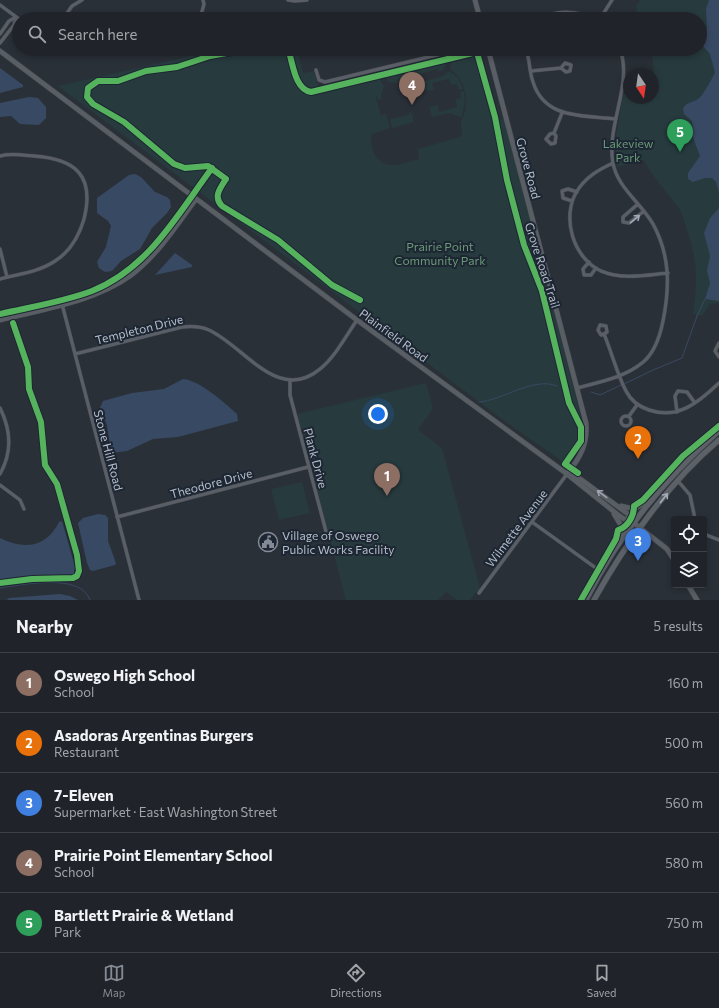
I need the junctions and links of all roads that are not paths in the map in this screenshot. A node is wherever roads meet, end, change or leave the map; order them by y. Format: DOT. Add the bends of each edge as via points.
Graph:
graph roads {
  1 [pos="82,0"];
  2 [pos="203,0"];
  3 [pos="288,0"];
  4 [pos="307,0"];
  5 [pos="475,0"];
  6 [pos="612,0"];
  7 [pos="0,5"];
  8 [pos="68,12"];
  9 [pos="202,12"];
  10 [pos="478,12"];
  11 [pos="556,12"];
  12 [pos="574,12"];
  13 [pos="604,12"];
  14 [pos="12,14"];
  15 [pos="12,20"];
  16 [pos="12,28"];
  17 [pos="0,34"];
  18 [pos="0,43"];
  19 [pos="0,52"];
  20 [pos="433,56"];
  21 [pos="490,56"];
  22 [pos="527,56"];
  23 [pos="622,56"];
  24 [pos="561,68"];
  25 [pos="316,70"];
  26 [pos="530,72"];
  27 [pos="562,113"];
  28 [pos="616,119"];
  29 [pos="554,133"];
  30 [pos="0,156"];
  31 [pos="613,163"];
  32 [pos="576,192"];
  33 [pos="196,199"];
  34 [pos="572,201"];
  35 [pos="638,204"];
  36 [pos="644,211"];
  37 [pos="0,249"];
  38 [pos="588,262"];
  39 [pos="596,268"];
  40 [pos="668,273"];
  41 [pos="7,277"];
  42 [pos="0,278"];
  43 [pos="62,304"];
  44 [pos="0,320"];
  45 [pos="358,320"];
  46 [pos="604,334"];
  47 [pos="719,343"];
  48 [pos="75,354"];
  49 [pos="719,357"];
  50 [pos="620,376"];
  51 [pos="290,381"];
  52 [pos="719,383"];
  53 [pos="577,388"];
  54 [pos="695,403"];
  55 [pos="637,405"];
  56 [pos="0,408"];
  57 [pos="677,412"];
  58 [pos="629,416"];
  59 [pos="719,430"];
  60 [pos="719,440"];
  61 [pos="308,467"];
  62 [pos="0,474"];
  63 [pos="567,474"];
  64 [pos="678,481"];
  65 [pos="0,485"];
  66 [pos="652,500"];
  67 [pos="615,504"];
  68 [pos="24,509"];
  69 [pos="611,510"];
  70 [pos="694,516"];
  71 [pos="117,517"];
  72 [pos="632,521"];
  73 [pos="532,522"];
  74 [pos="640,528"];
  75 [pos="707,535"];
  76 [pos="328,539"];
  77 [pos="719,540"];
  78 [pos="620,542"];
  79 [pos="671,555"];
  80 [pos="600,571"];
  81 [pos="690,588"];
  82 [pos="479,593"];
  83 [pos="139,600"];
  84 [pos="586,600"];
  85 [pos="594,600"];
  86 [pos="697,600"];
  1 -- 8 [label="street"];
  2 -- 9 [label="street"];
  3 -- 4 [label="street"];
  5 -- 10 [label="main road"];
  6 -- 13 [label="street"];
  7 -- 14 [label="street"];
  11 -- 12 [label="street"];
  15 -- 17 [label="street"];
  16 -- 18 [label="street"];
  19 -- 33 [label="main road, Plainfield Road"];
  20 -- 25 [label="street" via="325,82 319,80"];
  21 -- 53 [label="main road, Grove Road"];
  22 -- 26 [label="street"];
  23 -- 28 [label="street" via="623,76"];
  24 -- 26 [label="street"];
  26 -- 27 [label="street" via="539,95"];
  27 -- 28 [label="street" via="578,117"];
  27 -- 29 [label="street"];
  28 -- 31 [label="street" via="612,141"];
  30 -- 41 [label="street" via="11,154 52,157 66,162 81,176 88,200 78,235 64,254 39,269"];
  31 -- 32 [label="street" via="591,175"];
  31 -- 35 [label="street" via="623,184"];
  32 -- 34 [label="street"];
  32 -- 34 [label="street" via="568,189 562,191 563,198"];
  33 -- 43 [label="main road" via="151,257 130,275 108,289"];
  33 -- 45 [label="main road, Plainfield Road"];
  34 -- 38 [label="street" via="570,215 574,242"];
  35 -- 36 [label="street"];
  35 -- 36 [label="street, one-way" via="623,217 623,222 630,223"];
  36 -- 40 [label="street" via="658,234"];
  37 -- 41 [label="street"];
  38 -- 39 [label="street"];
  38 -- 39 [label="street" via="583,269 584,274 590,275"];
  39 -- 40 [label="street" via="620,276"];
  40 -- 50 [label="street" via="668,293 658,342 644,362"];
  41 -- 42 [label="street"];
  43 -- 44 [label="main road"];
  43 -- 48 [label="street, Stone Hill Road"];
  45 -- 51 [label="street" via="322,368 305,378"];
  45 -- 63 [label="main road, Plainfield Road"];
  46 -- 50 [label="street"];
  47 -- 49 [label="street" via="716,351"];
  48 -- 51 [label="street, Templeton Drive" via="182,327 199,326 217,335 271,375"];
  48 -- 71 [label="street, Stone Hill Road"];
  50 -- 53 [label="street"];
  50 -- 55 [label="street" via="627,393"];
  51 -- 61 [label="street, Plank Drive" via="290,395"];
  52 -- 54 [label="street"];
  53 -- 63 [label="main road, Grove Road" via="587,437 582,453"];
  54 -- 57 [label="street"];
  54 -- 57 [label="street" via="687,392 678,391 675,396"];
  55 -- 57 [label="street" via="656,412"];
  55 -- 58 [label="street"];
  56 -- 62 [label="street" via="7,427 9,447"];
  59 -- 66 [label="main road" via="673,475"];
  60 -- 64 [label="main road"];
  61 -- 71 [label="street, Theodore Drive"];
  61 -- 76 [label="street, Plank Drive"];
  67 -- 63 [label="main road, Plainfield Road, one-way" via="579,478"];
  63 -- 69 [label="main road, Plainfield Road"];
  63 -- 73 [label="street, Wilmette Avenue"];
  64 -- 70 [label="street" via="690,495"];
  74 -- 64 [label="main road, one-way"];
  65 -- 68 [label="street" via="20,500"];
  66 -- 67 [label="main road" via="634,509"];
  66 -- 72 [label="main road"];
  67 -- 72 [label="main road, Plainfield Road" via="628,514"];
  69 -- 72 [label="main road, Plainfield Road"];
  69 -- 78 [label="main road" via="622,527"];
  71 -- 83 [label="street, Stone Hill Road"];
  72 -- 74 [label="main road"];
  72 -- 78 [label="main road"];
  73 -- 80 [label="street"];
  73 -- 82 [label="street, Wilmette Avenue"];
  74 -- 79 [label="main road" via="667,549"];
  74 -- 85 [label="main road"];
  75 -- 77 [label="street"];
  78 -- 80 [label="main road"];
  80 -- 84 [label="main road"];
  81 -- 86 [label="main road"];
}
